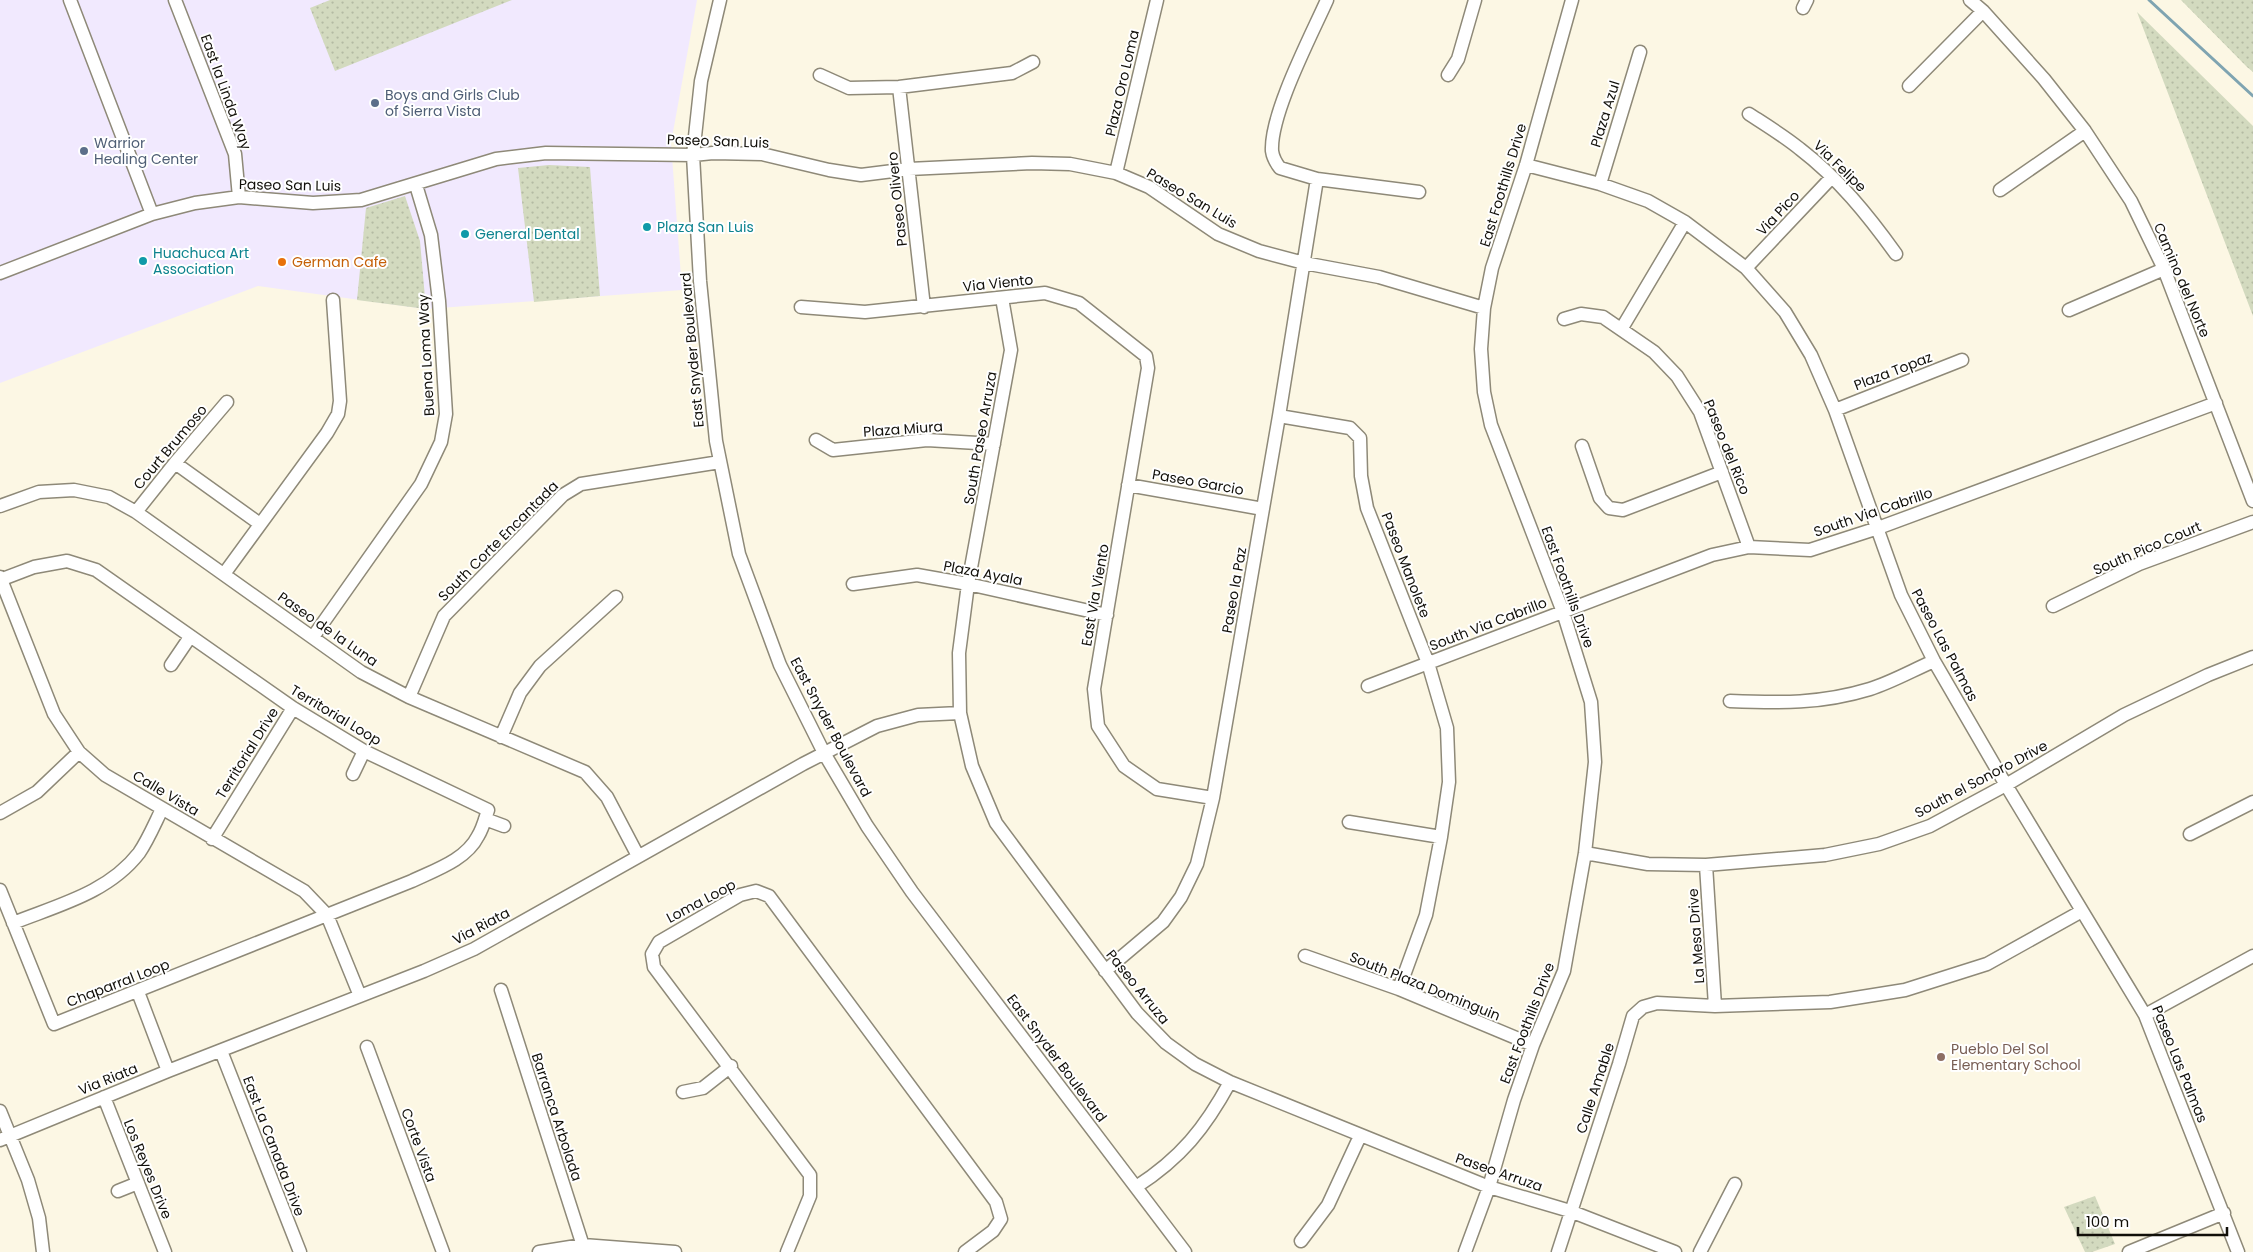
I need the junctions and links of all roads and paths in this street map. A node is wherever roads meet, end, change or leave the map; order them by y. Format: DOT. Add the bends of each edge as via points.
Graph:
graph roads {
  1 [pos="70,0"];
  2 [pos="175,0"];
  3 [pos="720,0"];
  4 [pos="1157,0"];
  5 [pos="1327,0"];
  6 [pos="1475,0"];
  7 [pos="1572,0"];
  8 [pos="1970,0"];
  9 [pos="1983,11"];
  10 [pos="1640,52"];
  11 [pos="1033,62"];
  12 [pos="820,75"];
  13 [pos="1448,75"];
  14 [pos="1909,86"];
  15 [pos="899,88"];
  16 [pos="1750,114"];
  17 [pos="2085,131"];
  18 [pos="693,155"];
  19 [pos="1526,165"];
  20 [pos="910,169"];
  21 [pos="1116,174"];
  22 [pos="1832,177"];
  23 [pos="1317,179"];
  24 [pos="1600,184"];
  25 [pos="416,185"];
  26 [pos="2000,190"];
  27 [pos="1419,192"];
  28 [pos="239,197"];
  29 [pos="152,214"];
  30 [pos="1685,222"];
  31 [pos="1896,254"];
  32 [pos="1304,263"];
  33 [pos="1746,268"];
  34 [pos="2164,269"];
  35 [pos="0,273"];
  36 [pos="1002,298"];
  37 [pos="333,300"];
  38 [pos="801,307"];
  39 [pos="924,307"];
  40 [pos="1484,308"];
  41 [pos="2069,310"];
  42 [pos="1564,319"];
  43 [pos="1622,328"];
  44 [pos="1123,337"];
  45 [pos="1962,360"];
  46 [pos="227,402"];
  47 [pos="2216,403"];
  48 [pos="1835,410"];
  49 [pos="1279,416"];
  50 [pos="816,440"];
  51 [pos="994,444"];
  52 [pos="1582,446"];
  53 [pos="720,462"];
  54 [pos="175,463"];
  55 [pos="1722,472"];
  56 [pos="1128,485"];
  57 [pos="2253,501"];
  58 [pos="0,506"];
  59 [pos="1263,509"];
  60 [pos="136,512"];
  61 [pos="2253,522"];
  62 [pos="260,524"];
  63 [pos="1878,528"];
  64 [pos="1749,546"];
  65 [pos="224,574"];
  66 [pos="0,578"];
  67 [pos="853,584"];
  68 [pos="968,584"];
  69 [pos="616,597"];
  70 [pos="2053,606"];
  71 [pos="1563,612"];
  72 [pos="1106,615"];
  73 [pos="190,637"];
  74 [pos="313,637"];
  75 [pos="2253,657"];
  76 [pos="1934,661"];
  77 [pos="1428,663"];
  78 [pos="171,665"];
  79 [pos="1368,686"];
  80 [pos="409,697"];
  81 [pos="1730,701"];
  82 [pos="293,708"];
  83 [pos="960,713"];
  84 [pos="501,737"];
  85 [pos="364,751"];
  86 [pos="80,752"];
  87 [pos="824,753"];
  88 [pos="353,774"];
  89 [pos="2006,785"];
  90 [pos="1213,798"];
  91 [pos="2253,802"];
  92 [pos="162,809"];
  93 [pos="0,812"];
  94 [pos="485,820"];
  95 [pos="1349,822"];
  96 [pos="504,826"];
  97 [pos="2190,834"];
  98 [pos="1441,837"];
  99 [pos="212,839"];
  100 [pos="1585,853"];
  101 [pos="638,856"];
  102 [pos="1706,865"];
  103 [pos="0,890"];
  104 [pos="2082,911"];
  105 [pos="328,915"];
  106 [pos="13,922"];
  107 [pos="1305,956"];
  108 [pos="2253,956"];
  109 [pos="1105,972"];
  110 [pos="1399,989"];
  111 [pos="501,990"];
  112 [pos="138,992"];
  113 [pos="360,996"];
  114 [pos="1715,1006"];
  115 [pos="2145,1015"];
  116 [pos="1533,1045"];
  117 [pos="367,1048"];
  118 [pos="221,1051"];
  119 [pos="731,1066"];
  120 [pos="168,1071"];
  121 [pos="1230,1082"];
  122 [pos="683,1092"];
  123 [pos="104,1097"];
  124 [pos="0,1111"];
  125 [pos="1360,1136"];
  126 [pos="5,1138"];
  127 [pos="138,1183"];
  128 [pos="1735,1184"];
  129 [pos="1136,1187"];
  130 [pos="1489,1187"];
  131 [pos="118,1190"];
  132 [pos="1570,1212"];
  133 [pos="2224,1213"];
  134 [pos="1301,1241"];
  135 [pos="584,1249"];
  136 [pos="44,1252"];
  137 [pos="165,1252"];
  138 [pos="300,1252"];
  139 [pos="443,1252"];
  140 [pos="539,1252"];
  141 [pos="675,1252"];
  142 [pos="787,1252"];
  143 [pos="965,1252"];
  144 [pos="1185,1252"];
  145 [pos="1465,1252"];
  146 [pos="1558,1252"];
  147 [pos="1675,1252"];
  148 [pos="1700,1252"];
  149 [pos="2129,1252"];
  150 [pos="2238,1252"];
  1 -- 29 [label="street"];
  2 -- 28 [label="street, East la Linda Way" via="234,154"];
  3 -- 18 [label="street, East Snyder Boulevard" via="701,81"];
  4 -- 21 [label="street, Plaza Oro Loma"];
  5 -- 23 [label="street" via="1278,112 1272,150 1280,168"];
  6 -- 13 [label="street" via="1458,59"];
  7 -- 19 [label="street, East Foothills Drive"];
  8 -- 9 [label="street, Camino del Norte"];
  9 -- 14 [label="street"];
  9 -- 17 [label="street, Camino del Norte"];
  10 -- 24 [label="street, Plaza Azul"];
  11 -- 15 [label="street" via="1012,73"];
  12 -- 15 [label="street" via="849,88"];
  15 -- 20 [label="street, Paseo Olivero"];
  16 -- 22 [label="street, Via Felipe" via="1801,149"];
  17 -- 26 [label="street"];
  17 -- 34 [label="street, Camino del Norte" via="2131,201"];
  18 -- 20 [label="street, Paseo San Luis" via="762,154 861,175"];
  18 -- 25 [label="street, Paseo San Luis" via="539,154 496,160"];
  18 -- 53 [label="street, East Snyder Boulevard" via="700,281"];
  19 -- 24 [label="street, Paseo Las Palmas"];
  19 -- 40 [label="street, East Foothills Drive" via="1492,268"];
  20 -- 21 [label="street, Paseo San Luis" via="1032,163 1070,164"];
  20 -- 39 [label="street, Paseo Olivero"];
  21 -- 32 [label="street, Paseo San Luis" via="1148,186 1218,234 1259,251"];
  22 -- 31 [label="street, Via Felipe" via="1867,214"];
  22 -- 33 [label="street, Via Pico"];
  23 -- 27 [label="street"];
  23 -- 32 [label="street, Paseo la Paz"];
  24 -- 30 [label="street, Paseo Las Palmas" via="1648,201"];
  25 -- 28 [label="street, Paseo San Luis" via="360,200 313,203"];
  25 -- 74 [label="street, Buena Loma Way" via="431,235 439,301 446,414 441,442 421,484"];
  28 -- 29 [label="street, Paseo San Luis" via="195,203"];
  29 -- 35 [label="street, Paseo San Luis"];
  30 -- 33 [label="street, Paseo Las Palmas"];
  30 -- 43 [label="street"];
  32 -- 40 [label="street, Paseo San Luis" via="1379,277"];
  32 -- 49 [label="street, Paseo la Paz"];
  33 -- 48 [label="street, Paseo Las Palmas" via="1785,312 1811,355"];
  34 -- 41 [label="street"];
  34 -- 47 [label="street, Camino del Norte"];
  36 -- 39 [label="street, Via Viento"];
  36 -- 44 [label="street, Via Viento" via="1045,293 1079,302"];
  36 -- 51 [label="street, South Paseo Arruza" via="1011,350"];
  37 -- 62 [label="street" via="340,401 338,414"];
  38 -- 39 [label="street, Via Viento" via="865,312"];
  40 -- 71 [label="street, East Foothills Drive" via="1481,349 1484,392 1492,425"];
  42 -- 43 [label="street, Paseo del Rico" via="1581,314 1603,317"];
  43 -- 55 [label="street, Paseo del Rico" via="1654,352 1678,376 1700,412"];
  44 -- 56 [label="street, East Via Viento" via="1146,356 1148,368"];
  45 -- 48 [label="street, Plaza Topaz"];
  46 -- 54 [label="street, Court Brumoso"];
  47 -- 57 [label="street, Camino del Norte"];
  47 -- 63 [label="street, South Via Cabrillo"];
  48 -- 63 [label="street, Paseo Las Palmas"];
  49 -- 59 [label="street, Paseo la Paz"];
  49 -- 77 [label="street, Paseo Manolete" via="1350,428 1360,438 1361,476 1367,508"];
  50 -- 51 [label="street, Plaza Miura" via="833,450 927,440"];
  51 -- 68 [label="street, South Paseo Arruza"];
  52 -- 55 [label="street" via="1600,498 1609,508 1623,510"];
  53 -- 80 [label="street, South Corte Encantada" via="581,484 563,495 444,616"];
  53 -- 87 [label="street, East Snyder Boulevard" via="739,554 780,665"];
  54 -- 60 [label="street, Court Brumoso"];
  54 -- 62 [label="street"];
  55 -- 64 [label="street, Paseo del Rico"];
  56 -- 59 [label="street, Paseo Garcio"];
  56 -- 72 [label="street, East Via Viento"];
  58 -- 60 [label="street, Paseo de la Luna" via="39,492 74,490 109,497"];
  59 -- 90 [label="street, Paseo la Paz"];
  60 -- 65 [label="street, Paseo de la Luna"];
  61 -- 70 [label="street, South Pico Court" via="2139,564"];
  62 -- 65 [label="street"];
  63 -- 64 [label="street, South Via Cabrillo" via="1810,550"];
  63 -- 76 [label="street, Paseo Las Palmas" via="1901,595"];
  64 -- 71 [label="street, South Via Cabrillo" via="1712,555"];
  65 -- 74 [label="street, Paseo de la Luna"];
  66 -- 73 [label="street, Territorial Loop" via="67,561 96,570"];
  66 -- 86 [label="street, Calle Vista" via="54,714"];
  67 -- 68 [label="street, Plaza Ayala" via="917,575"];
  68 -- 72 [label="street, Plaza Ayala"];
  68 -- 83 [label="street, Paseo Arruza" via="959,653"];
  69 -- 84 [label="street" via="540,666 520,692"];
  71 -- 77 [label="street, South Via Cabrillo"];
  71 -- 100 [label="street, East Foothills Drive" via="1591,702 1595,762"];
  72 -- 90 [label="street, East Via Viento" via="1094,689 1098,726 1124,766 1156,789"];
  73 -- 78 [label="street"];
  73 -- 82 [label="street, Territorial Loop"];
  74 -- 80 [label="street, Paseo de la Luna" via="361,672"];
  75 -- 89 [label="street, South el Sonoro Drive" via="2124,715"];
  76 -- 81 [label="street" via="1872,688 1831,699 1791,703"];
  76 -- 89 [label="street, Paseo Las Palmas"];
  77 -- 79 [label="street, South Via Cabrillo"];
  77 -- 98 [label="street, Paseo Manolete" via="1447,728 1449,782"];
  80 -- 84 [label="street, Paseo de la Luna"];
  82 -- 85 [label="street, Territorial Loop"];
  82 -- 99 [label="street, Territorial Drive"];
  83 -- 87 [label="street, Via Riata" via="918,715 877,726"];
  83 -- 109 [label="street, Paseo Arruza" via="972,766 996,824"];
  84 -- 101 [label="street, Paseo de la Luna" via="586,772 607,797"];
  85 -- 88 [label="street"];
  85 -- 94 [label="street, Territorial Loop" via="488,810"];
  86 -- 92 [label="street, Calle Vista" via="106,775"];
  86 -- 93 [label="street" via="37,792"];
  87 -- 101 [label="street, Via Riata"];
  87 -- 129 [label="street, East Snyder Boulevard" via="867,826 912,892"];
  89 -- 102 [label="street, South el Sonoro Drive" via="1930,826 1879,844 1825,855"];
  89 -- 104 [label="street, Paseo Las Palmas"];
  90 -- 109 [label="street, Paseo la Paz" via="1197,864 1181,897 1163,922"];
  91 -- 97 [label="street"];
  92 -- 99 [label="street, Calle Vista"];
  92 -- 106 [label="street" via="140,851 113,880"];
  94 -- 96 [label="street"];
  94 -- 105 [label="street" via="478,837 453,861"];
  95 -- 98 [label="street"];
  98 -- 110 [label="street, Paseo Manolete" via="1426,916"];
  99 -- 105 [label="street, Calle Vista" via="304,891"];
  100 -- 102 [label="street, South el Sonoro Drive" via="1648,864"];
  100 -- 116 [label="street, East Foothills Drive" via="1564,971"];
  101 -- 113 [label="street, Via Riata" via="474,948"];
  102 -- 114 [label="street, La Mesa Drive"];
  103 -- 106 [label="street, Chaparral Loop"];
  104 -- 114 [label="street, Calle Amable" via="1987,964 1906,990 1830,1002"];
  104 -- 115 [label="street, Paseo Las Palmas"];
  105 -- 112 [label="street, Chaparral Loop"];
  105 -- 113 [label="street, Calle Vista"];
  106 -- 112 [label="street, Chaparral Loop" via="54,1024"];
  107 -- 110 [label="street, South Plaza Dominguin"];
  108 -- 115 [label="street"];
  109 -- 121 [label="street, Paseo Arruza" via="1166,1043 1195,1064"];
  110 -- 116 [label="street, South Plaza Dominguin"];
  111 -- 135 [label="street, Barranca Arbolada"];
  112 -- 120 [label="street"];
  113 -- 118 [label="street, Via Riata"];
  114 -- 132 [label="street, Calle Amable" via="1658,1003 1643,1007 1633,1016"];
  115 -- 133 [label="street, Paseo Las Palmas"];
  116 -- 130 [label="street, East Foothills Drive"];
  117 -- 139 [label="street, Corte Vista"];
  118 -- 120 [label="street, Via Riata"];
  118 -- 138 [label="street, East La Canada Drive"];
  119 -- 122 [label="street" via="703,1088"];
  119 -- 142 [label="street, Loma Loop" via="810,1175 810,1196"];
  119 -- 143 [label="street, Loma Loop" via="654,967 652,954 659,942 740,895 756,891 769,896 996,1202 1002,1219 993,1231"];
  120 -- 123 [label="street, Via Riata"];
  121 -- 125 [label="street, Paseo Arruza"];
  121 -- 129 [label="street" via="1212,1115 1190,1144"];
  123 -- 126 [label="street, Via Riata"];
  123 -- 127 [label="street, Los Reyes Drive"];
  124 -- 126 [label="street"];
  125 -- 130 [label="street, Paseo Arruza"];
  125 -- 134 [label="street" via="1328,1204"];
  126 -- 136 [label="street" via="28,1180 40,1218"];
  127 -- 131 [label="street"];
  127 -- 137 [label="street, Los Reyes Drive"];
  128 -- 148 [label="street"];
  129 -- 144 [label="street, East Snyder Boulevard"];
  130 -- 132 [label="street, Paseo Arruza"];
  130 -- 145 [label="street, East Foothills Drive"];
  132 -- 146 [label="street, Calle Amable"];
  132 -- 147 [label="street, Paseo Arruza"];
  133 -- 149 [label="street"];
  133 -- 150 [label="street, Paseo Las Palmas"];
  135 -- 140 [label="street"];
  135 -- 141 [label="street"];
}
